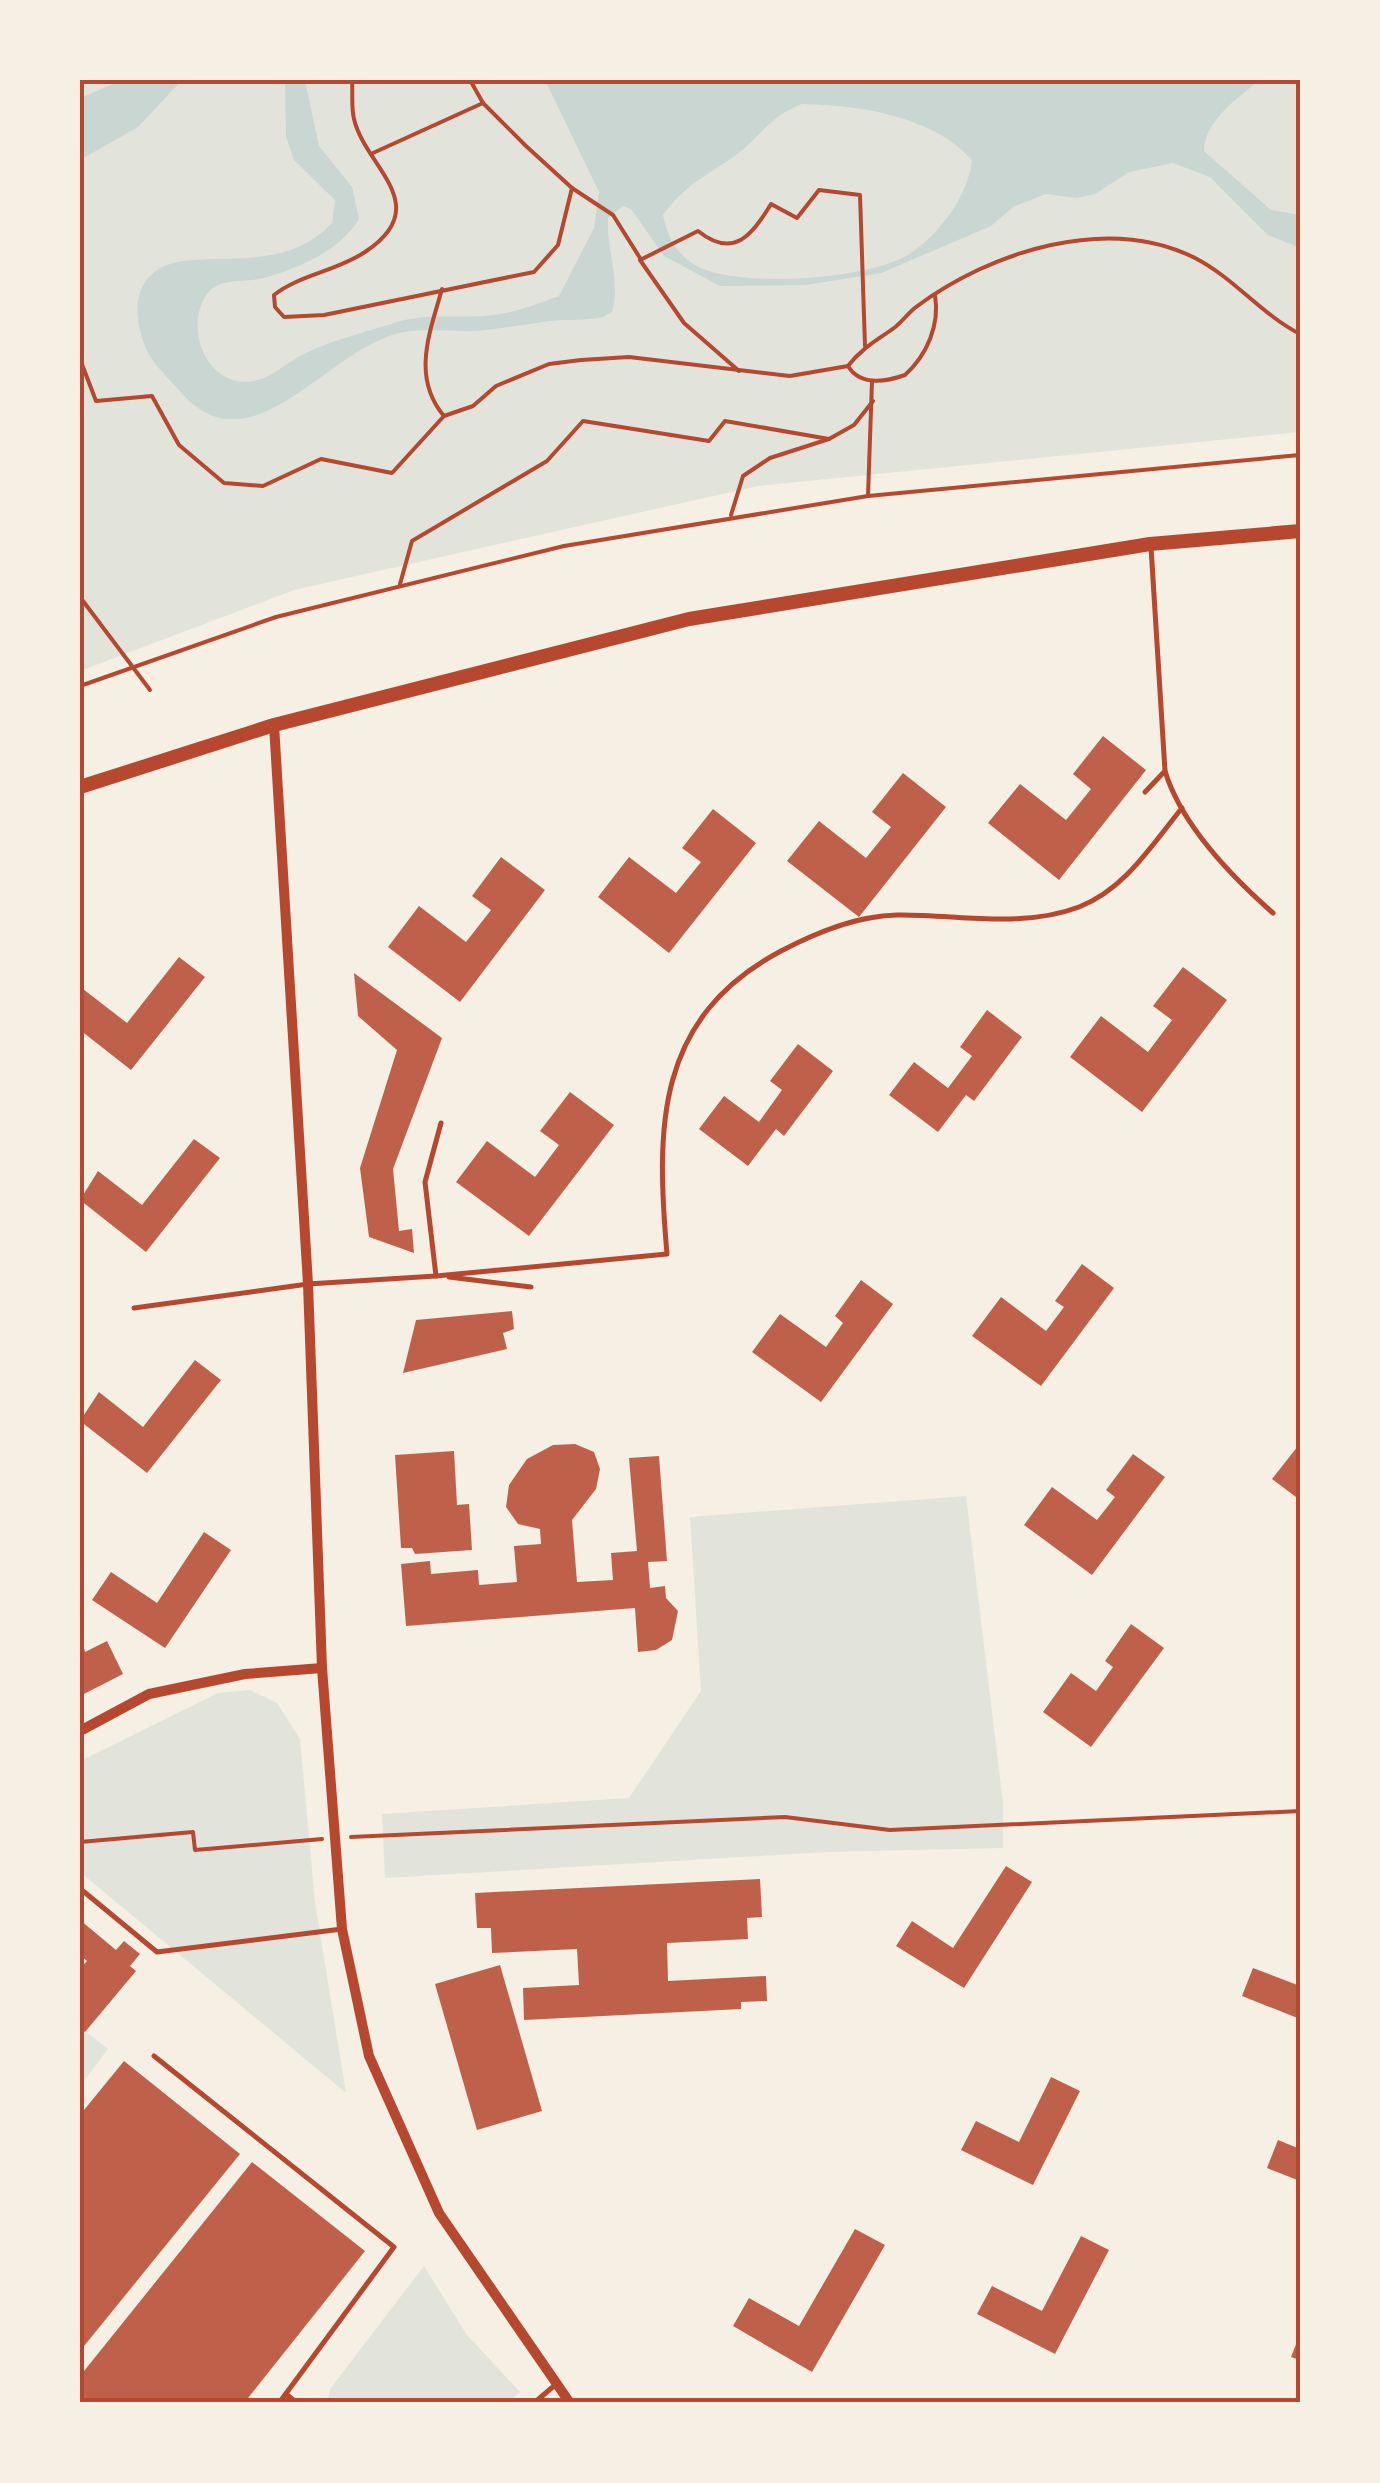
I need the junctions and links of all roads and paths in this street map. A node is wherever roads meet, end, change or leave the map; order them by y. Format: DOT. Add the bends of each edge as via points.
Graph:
graph roads {
  1 [pos="352,80"];
  2 [pos="470,80"];
  3 [pos="483,103"];
  4 [pos="373,153"];
  5 [pos="572,188"];
  6 [pos="640,260"];
  7 [pos="442,289"];
  8 [pos="936,295"];
  9 [pos="1300,334"];
  10 [pos="864,346"];
  11 [pos="80,359"];
  12 [pos="848,366"];
  13 [pos="741,374"];
  14 [pos="872,381"];
  15 [pos="873,400"];
  16 [pos="444,416"];
  17 [pos="829,439"];
  18 [pos="1300,454"];
  19 [pos="868,496"];
  20 [pos="731,516"];
  21 [pos="1300,531"];
  22 [pos="1150,544"];
  23 [pos="400,584"];
  24 [pos="80,598"];
  25 [pos="80,686"];
  26 [pos="150,690"];
  27 [pos="274,725"];
  28 [pos="1165,771"];
  29 [pos="80,786"];
  30 [pos="1145,792"];
  31 [pos="1182,808"];
  32 [pos="1272,913"];
  33 [pos="442,1123"];
  34 [pos="436,1276"];
  35 [pos="308,1284"];
  36 [pos="531,1287"];
  37 [pos="134,1308"];
  38 [pos="322,1668"];
  39 [pos="80,1731"];
  40 [pos="1300,1811"];
  41 [pos="393,1834"];
  42 [pos="80,1842"];
  43 [pos="269,1843"];
  44 [pos="82,1891"];
  45 [pos="342,1929"];
  46 [pos="154,2056"];
  47 [pos="555,2385"];
  48 [pos="286,2394"];
  49 [pos="279,2403"];
  50 [pos="297,2403"];
  51 [pos="534,2403"];
  52 [pos="570,2403"];
  1 -- 4 [label="path" via="354,120"];
  2 -- 3 [label="path"];
  3 -- 4 [label="path"];
  3 -- 5 [label="path"];
  4 -- 7 [label="path" via="394,199 388,235 339,266 282,288 274,307 284,318 303,318"];
  5 -- 6 [label="path" via="614,215"];
  5 -- 7 [label="path" via="558,246 534,272"];
  6 -- 10 [label="path" via="698,231 723,246 739,244 771,204 798,218 819,190 860,194"];
  6 -- 13 [label="path" via="684,323"];
  7 -- 16 [label="path" via="427,332 426,386"];
  8 -- 9 [label="path" via="1018,256 1124,236 1194,258"];
  8 -- 10 [label="path"];
  8 -- 14 [label="path" via="938,310 919,362 905,375"];
  10 -- 12 [label="path"];
  11 -- 16 [label="path" via="96,401 152,396 179,444 224,483 263,486 321,459 392,473"];
  12 -- 13 [label="path" via="790,376"];
  12 -- 14 [label="path"];
  13 -- 16 [label="path" via="629,357 549,364"];
  14 -- 15 [label="path"];
  15 -- 17 [label="path" via="854,425"];
  15 -- 19 [label="path"];
  17 -- 20 [label="path" via="770,458 743,476"];
  17 -- 23 [label="path" via="725,421 708,441 583,421 547,461 412,541"];
  18 -- 19 [label="path"];
  19 -- 20 [label="path"];
  20 -- 23 [label="path"];
  21 -- 22 [label="street"];
  22 -- 27 [label="street" via="689,619"];
  22 -- 28 [label="lane"];
  23 -- 25 [label="path" via="276,617"];
  24 -- 26 [label="path"];
  27 -- 29 [label="street"];
  27 -- 35 [label="street"];
  28 -- 30 [label="lane"];
  28 -- 31 [label="lane"];
  31 -- 32 [label="lane"];
  31 -- 34 [label="lane" via="1117,888 1078,908 1035,917 857,920 806,938 724,988 694,1025 673,1071 659,1160 667,1254"];
  33 -- 34 [label="lane" via="425,1182"];
  34 -- 35 [label="lane"];
  34 -- 36 [label="lane"];
  35 -- 37 [label="lane"];
  35 -- 38 [label="street"];
  38 -- 39 [label="street" via="244,1674 149,1694"];
  38 -- 45 [label="street"];
  40 -- 41 [label="path" via="890,1830 785,1816"];
  42 -- 43 [label="path" via="193,1832 195,1850"];
  44 -- 45 [label="lane" via="157,1952"];
  45 -- 47 [label="street" via="369,2056 439,2212"];
  46 -- 48 [label="lane" via="394,2247"];
  47 -- 51 [label="lane"];
  47 -- 52 [label="street"];
  48 -- 49 [label="lane"];
  48 -- 50 [label="lane"];
}
